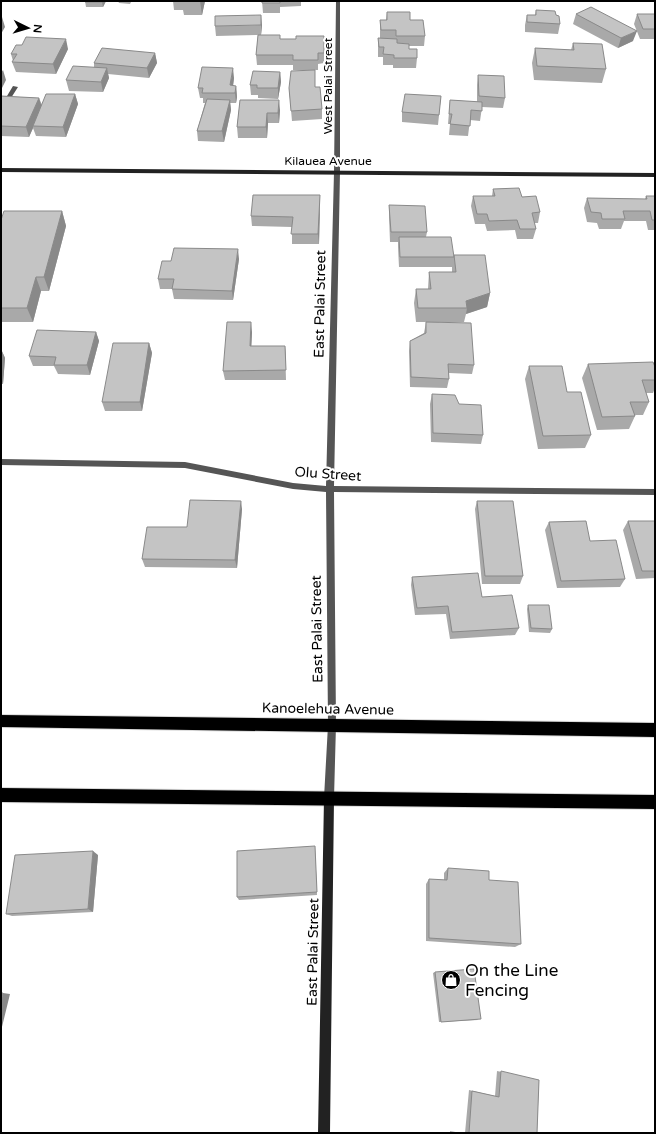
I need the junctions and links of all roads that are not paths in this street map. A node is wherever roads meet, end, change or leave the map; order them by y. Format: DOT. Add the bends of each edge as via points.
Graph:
graph roads {
  1 [pos="338,1"];
  2 [pos="15,87"];
  3 [pos="1,100"];
  4 [pos="1,170"];
  5 [pos="337,172"];
  6 [pos="655,175"];
  7 [pos="1,462"];
  8 [pos="330,489"];
  9 [pos="655,492"];
  10 [pos="1,721"];
  11 [pos="332,725"];
  12 [pos="655,730"];
  13 [pos="1,795"];
  14 [pos="329,798"];
  15 [pos="655,802"];
  16 [pos="324,1133"];
  1 -- 5 [label="street, West Palai Street"];
  2 -- 3 [label="street" via="9,97"];
  4 -- 5 [label="street, Kilauea Avenue"];
  5 -- 6 [label="street, Kilauea Avenue"];
  5 -- 8 [label="street, East Palai Street"];
  7 -- 8 [label="street, Olu Street" via="185,465 293,486"];
  8 -- 9 [label="street, Olu Street"];
  8 -- 11 [label="street, East Palai Street"];
  10 -- 11 [label="highway, Kanoelehua Avenue"];
  11 -- 12 [label="highway, Kanoelehua Avenue"];
  11 -- 14 [label="street, East Palai Street"];
  13 -- 14 [label="highway"];
  14 -- 15 [label="highway"];
  14 -- 16 [label="street, East Palai Street"];
}
